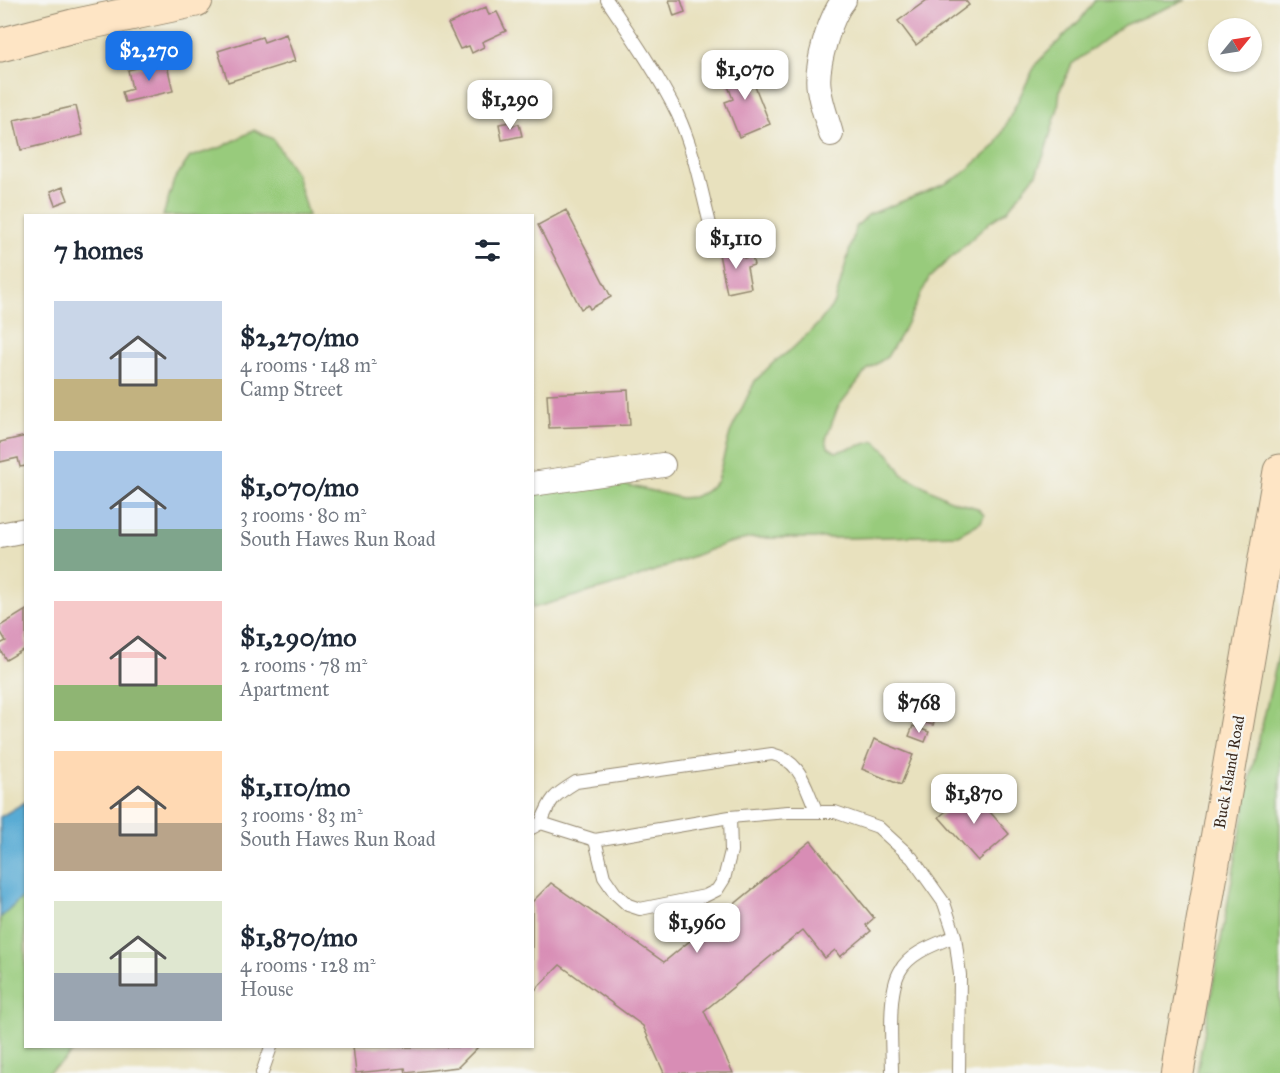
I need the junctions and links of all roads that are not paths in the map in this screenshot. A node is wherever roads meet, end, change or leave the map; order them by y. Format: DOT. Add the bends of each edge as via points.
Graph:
graph roads {
  1 [pos="196,0"];
  2 [pos="607,0"];
  3 [pos="844,0"];
  4 [pos="0,45"];
  5 [pos="831,134"];
  6 [pos="711,228"];
  7 [pos="663,465"];
  8 [pos="1280,471"];
  9 [pos="534,484"];
  10 [pos="24,530"];
  11 [pos="0,535"];
  12 [pos="817,812"];
  13 [pos="730,817"];
  14 [pos="537,825"];
  15 [pos="595,840"];
  16 [pos="955,936"];
  17 [pos="271,1048"];
  18 [pos="262,1073"];
  19 [pos="892,1073"];
  20 [pos="959,1073"];
  21 [pos="1177,1073"];
  1 -- 4 [label="main road"];
  2 -- 6 [label="lane" via="654,69 678,115"];
  3 -- 5 [label="street" via="830,24 818,87"];
  7 -- 9 [label="street"];
  8 -- 21 [label="main road, Buck Island Road"];
  10 -- 11 [label="street"];
  12 -- 13 [label="lane"];
  12 -- 14 [label="lane" via="798,770 791,761 772,754 576,782 554,796"];
  12 -- 16 [label="lane" via="836,812 878,826 912,858 938,894"];
  13 -- 15 [label="lane"];
  13 -- 15 [label="lane" via="732,851 717,890 640,909 628,905 604,877"];
  14 -- 15 [label="lane"];
  16 -- 19 [label="lane" via="921,952 900,969 893,991"];
  16 -- 20 [label="lane" via="960,975"];
  17 -- 18 [label="lane"];
}
